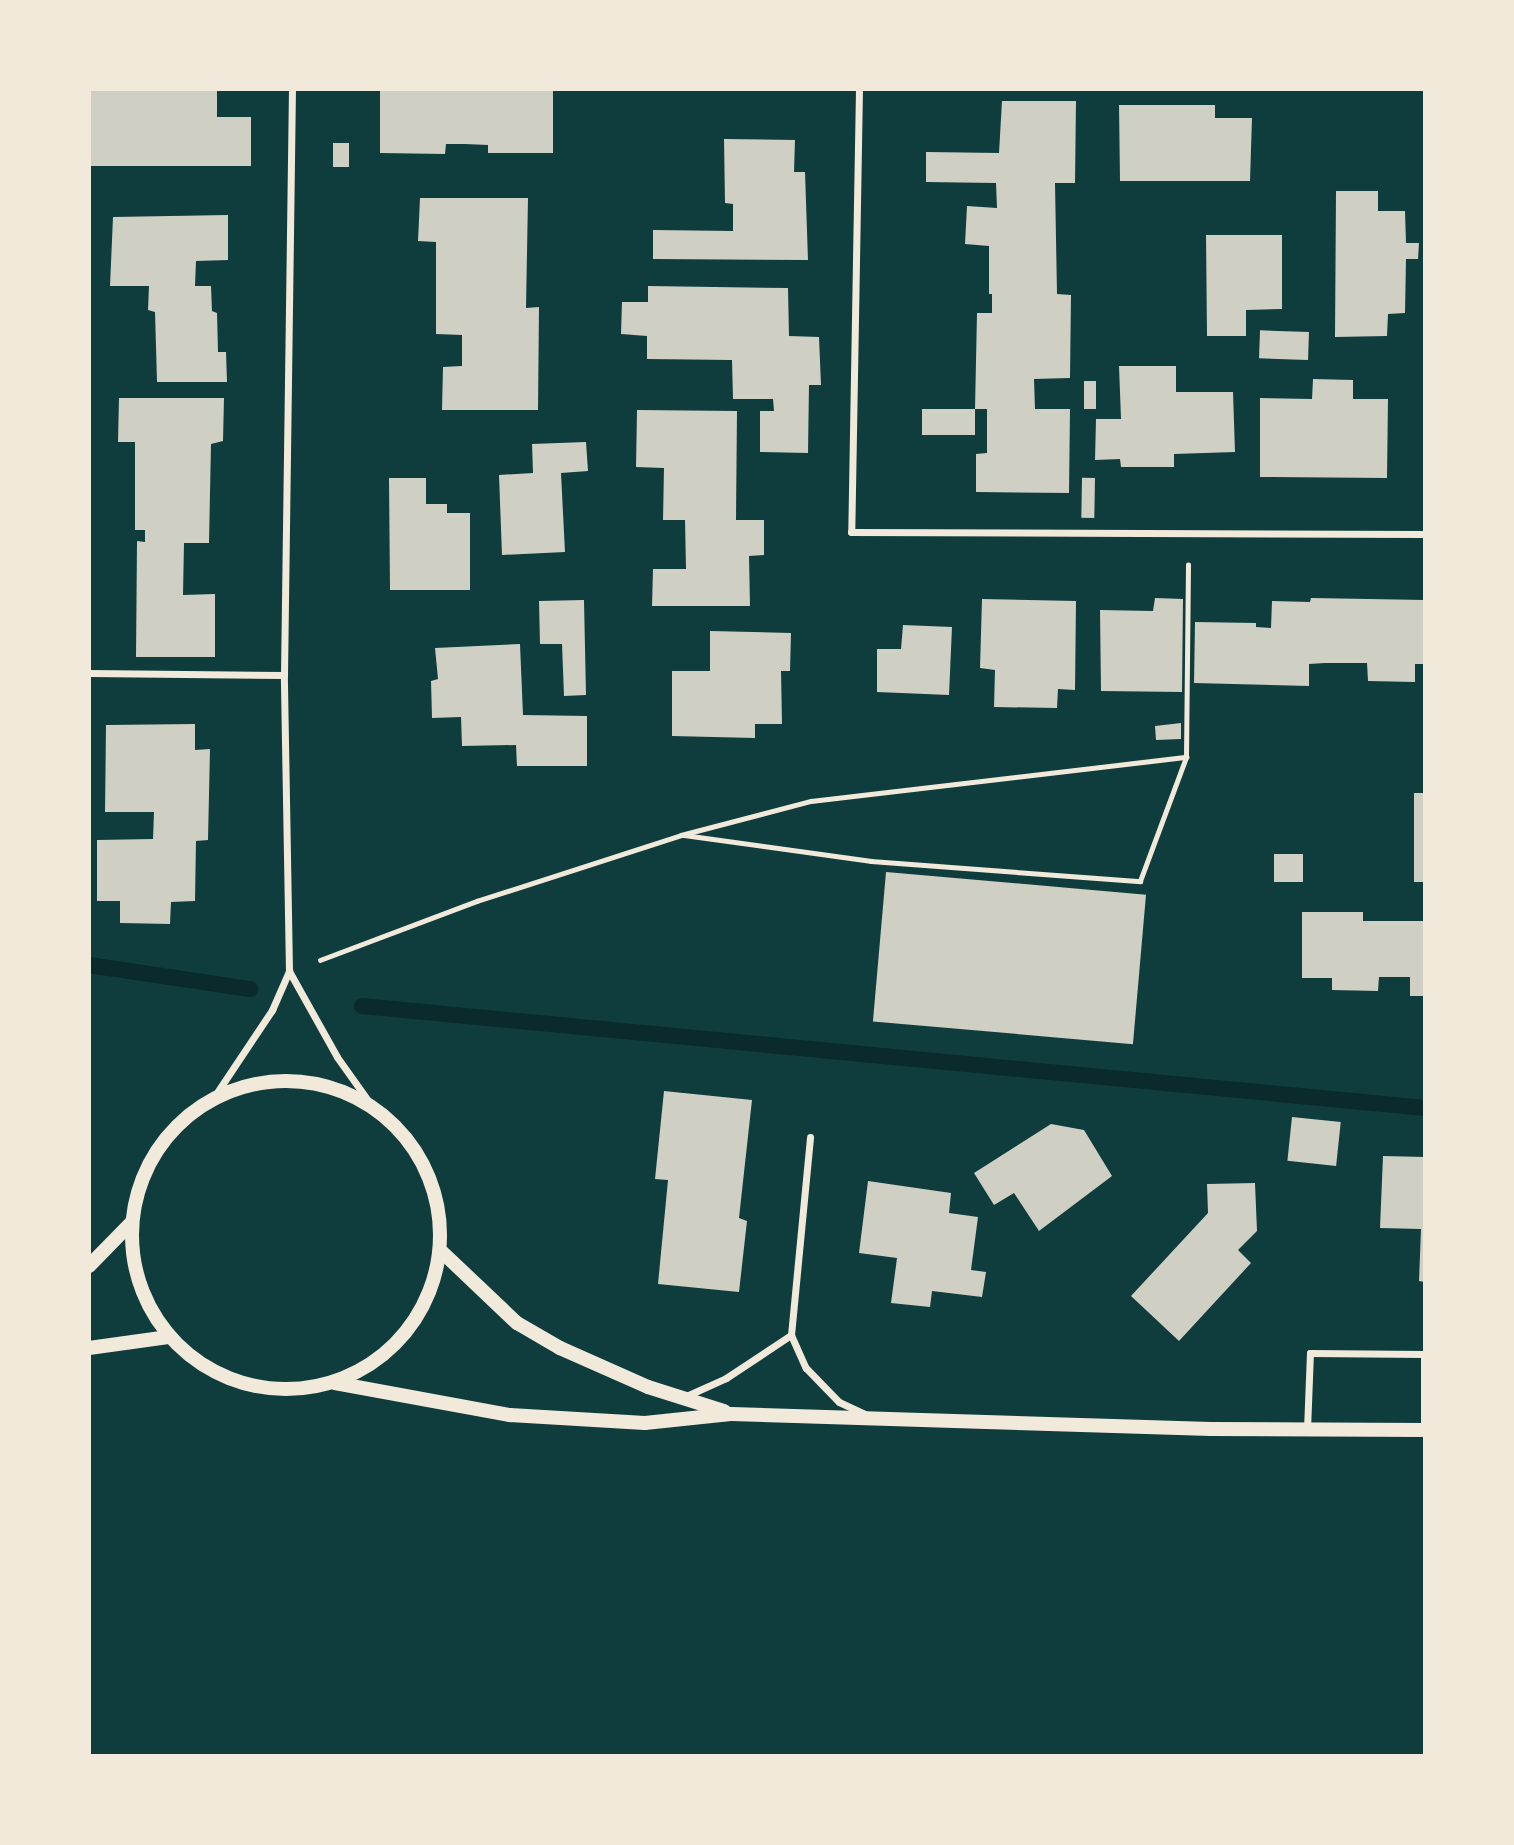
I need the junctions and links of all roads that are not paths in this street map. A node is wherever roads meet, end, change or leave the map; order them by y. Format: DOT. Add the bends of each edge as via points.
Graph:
graph roads {
  1 [pos="292,89"];
  2 [pos="859,89"];
  3 [pos="1425,534"];
  4 [pos="89,673"];
  5 [pos="284,675"];
  6 [pos="289,971"];
  7 [pos="214,1097"];
  8 [pos="369,1102"];
  9 [pos="810,1137"];
  10 [pos="131,1223"];
  11 [pos="441,1251"];
  12 [pos="89,1266"];
  13 [pos="791,1335"];
  14 [pos="168,1337"];
  15 [pos="89,1348"];
  16 [pos="335,1382"];
  17 [pos="681,1398"];
  18 [pos="731,1413"];
  19 [pos="876,1419"];
  20 [pos="1307,1430"];
  21 [pos="1424,1430"];
  1 -- 5 [label="street"];
  2 -- 3 [label="street" via="850,532"];
  4 -- 5 [label="street"];
  5 -- 6 [label="street"];
  6 -- 7 [label="street" via="272,1010"];
  6 -- 8 [label="street" via="337,1057"];
  7 -- 8 [label="main road" via="263,1081 317,1082"];
  7 -- 10 [label="main road" via="168,1134 143,1173"];
  8 -- 11 [label="main road" via="410,1140 436,1193"];
  9 -- 13 [label="street"];
  10 -- 12 [label="main road"];
  10 -- 14 [label="main road" via="138,1284"];
  11 -- 16 [label="main road" via="406,1334 382,1357"];
  11 -- 17 [label="main road" via="517,1323 560,1348"];
  13 -- 17 [label="street" via="726,1378"];
  13 -- 19 [label="street" via="806,1368 839,1402"];
  14 -- 15 [label="main road"];
  14 -- 16 [label="main road" via="229,1380 279,1391"];
  16 -- 18 [label="main road" via="510,1415 645,1423"];
  17 -- 18 [label="main road"];
  18 -- 19 [label="main road"];
  19 -- 20 [label="main road"];
  20 -- 21 [label="main road"];
  20 -- 21 [label="street" via="1310,1353 1323,1353 1424,1354"];
}
